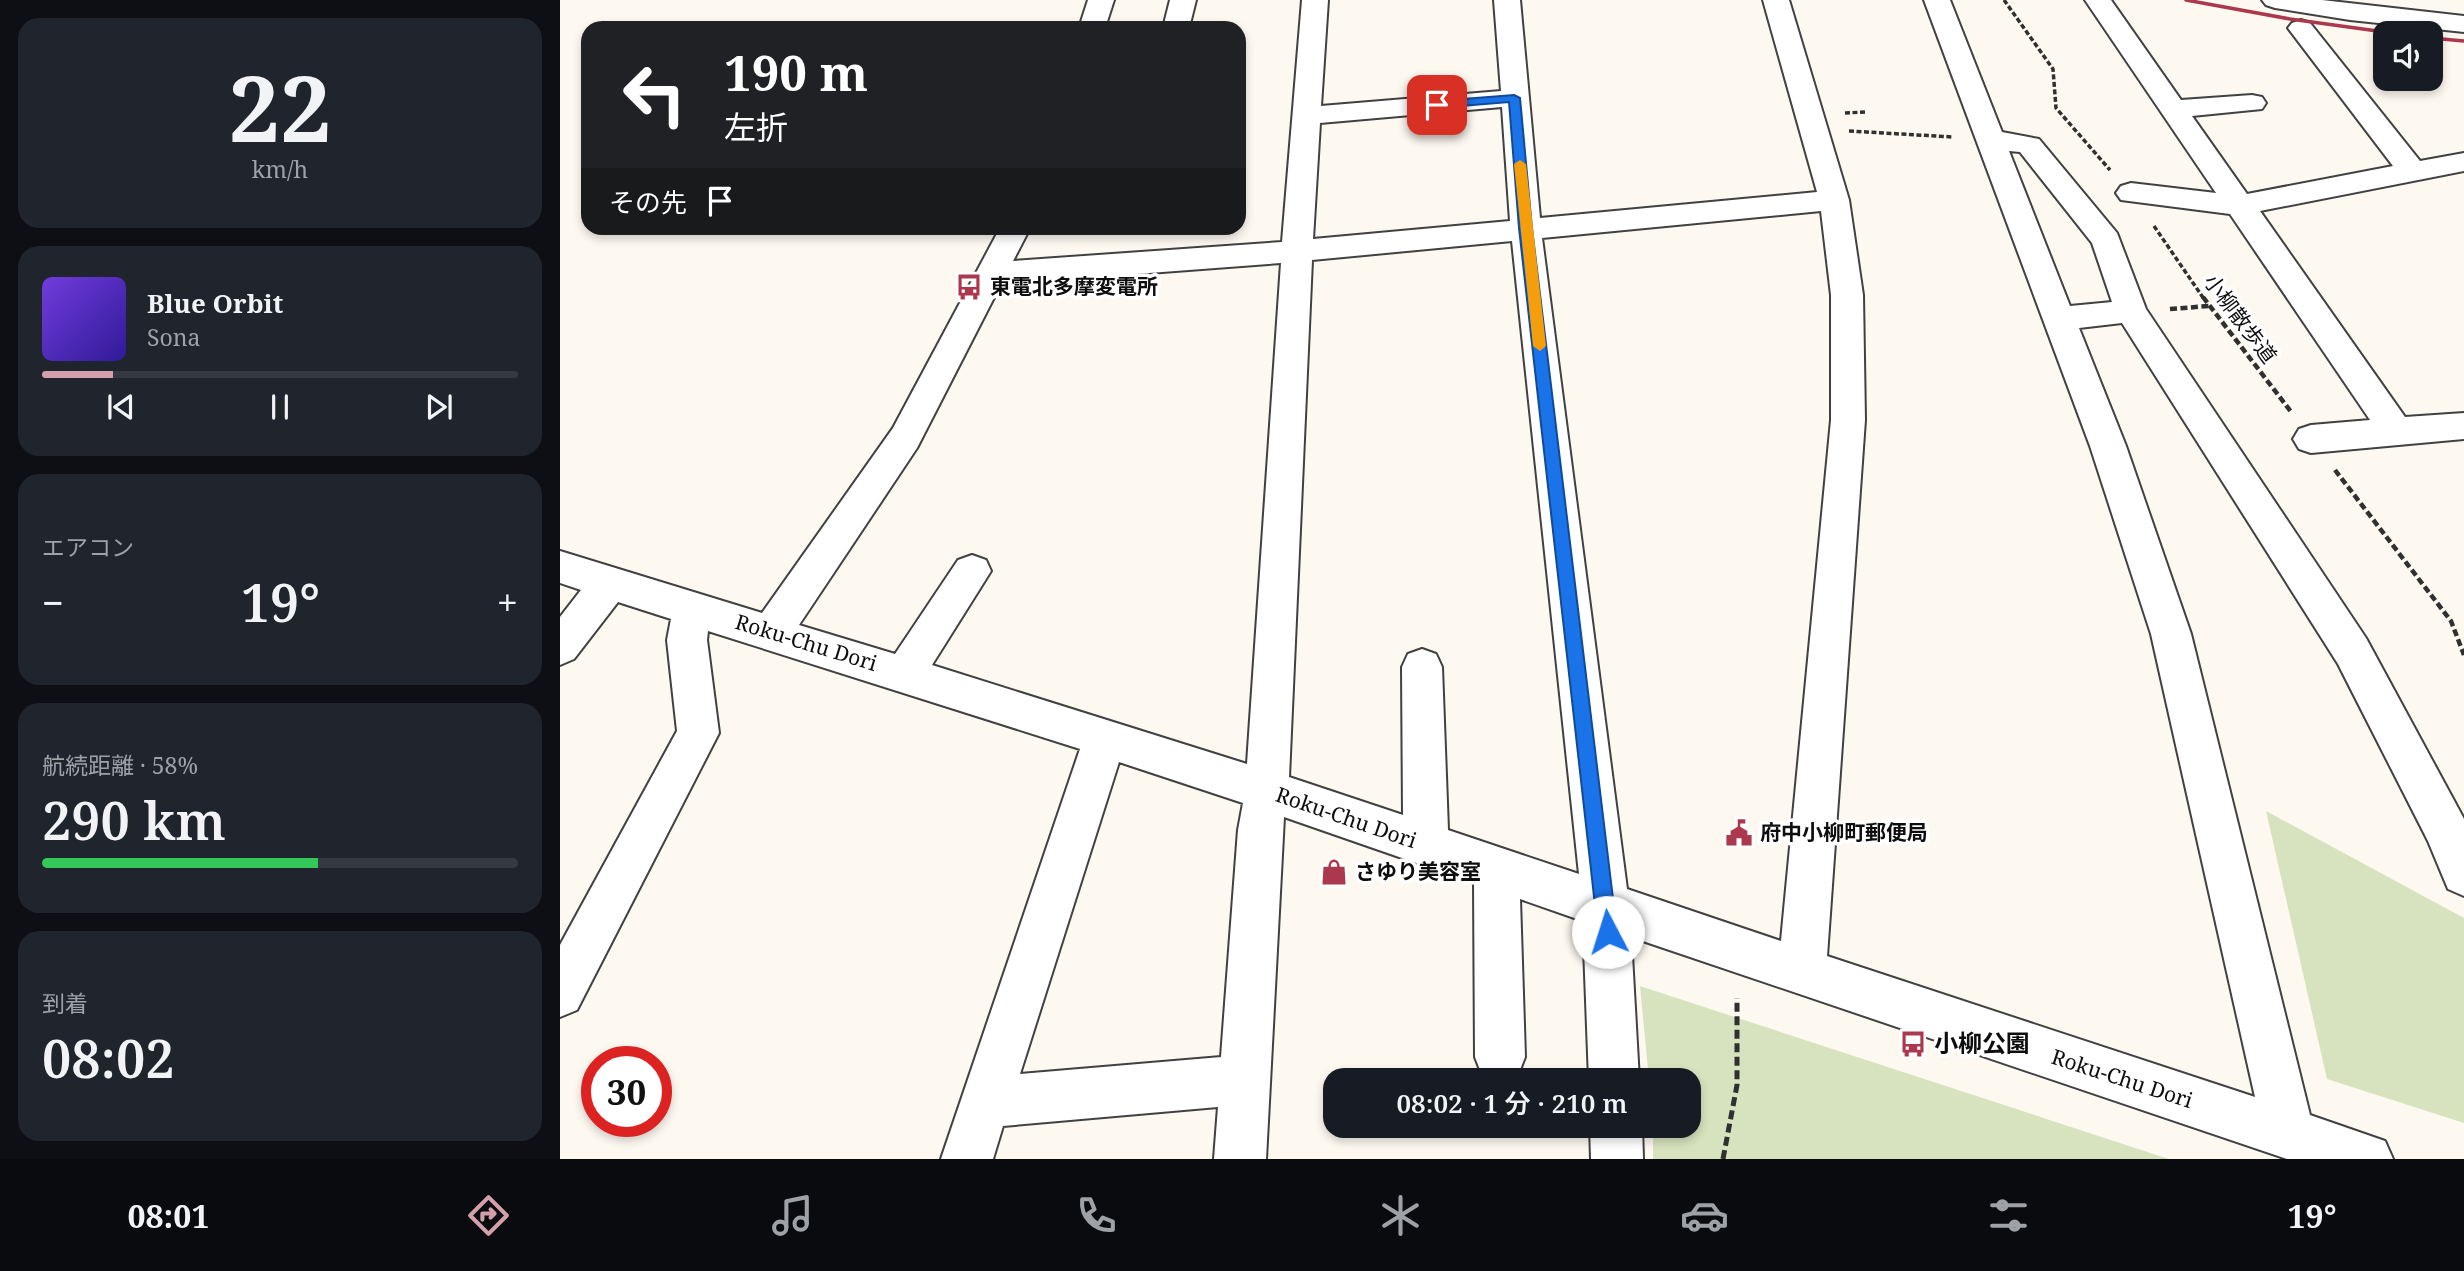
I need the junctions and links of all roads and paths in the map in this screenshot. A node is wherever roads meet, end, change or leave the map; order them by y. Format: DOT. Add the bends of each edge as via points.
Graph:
graph roads {
  1 [pos="1101,0"];
  2 [pos="1183,0"];
  3 [pos="1315,0"];
  4 [pos="1507,0"];
  5 [pos="1776,0"];
  6 [pos="1937,0"];
  7 [pos="2004,0"];
  8 [pos="2098,0"];
  9 [pos="2275,0"];
  10 [pos="1094,21"];
  11 [pos="1178,21"];
  12 [pos="2464,24"];
  13 [pos="2301,28"];
  14 [pos="1514,98"];
  15 [pos="2252,103"];
  16 [pos="2173,109"];
  17 [pos="1307,116"];
  18 [pos="1814,129"];
  19 [pos="1991,139"];
  20 [pos="2464,162"];
  21 [pos="2413,172"];
  22 [pos="2131,193"];
  23 [pos="1834,200"];
  24 [pos="2240,205"];
  25 [pos="1526,228"];
  26 [pos="1011,235"];
  27 [pos="1297,251"];
  28 [pos="990,274"];
  29 [pos="2131,311"];
  30 [pos="2058,319"];
  31 [pos="2464,426"];
  32 [pos="2395,430"];
  33 [pos="2311,439"];
  34 [pos="560,567"];
  35 [pos="972,571"];
  36 [pos="610,583"];
  37 [pos="693,607"];
  38 [pos="772,632"];
  39 [pos="560,647"];
  40 [pos="2464,655"];
  41 [pos="1422,667"];
  42 [pos="904,674"];
  43 [pos="1105,738"];
  44 [pos="1268,791"];
  45 [pos="1426,845"];
  46 [pos="1497,869"];
  47 [pos="2464,873"];
  48 [pos="1606,907"];
  49 [pos="1802,973"];
  50 [pos="560,993"];
  51 [pos="1737,998"];
  52 [pos="1500,1058"];
  53 [pos="1613,1068"];
  54 [pos="1246,1080"];
  55 [pos="986,1102"];
  56 [pos="2289,1134"];
  57 [pos="1616,1138"];
  58 [pos="967,1159"];
  59 [pos="1240,1159"];
  60 [pos="1617,1159"];
  61 [pos="1723,1159"];
  62 [pos="2367,1159"];
  1 -- 10 [label="street"];
  2 -- 11 [label="street"];
  3 -- 17 [label="street"];
  4 -- 14 [label="street"];
  5 -- 18 [label="street"];
  6 -- 19 [label="street"];
  7 -- 22 [label="path, 小柳散歩道" via="2053,69 2056,108"];
  8 -- 16 [label="street"];
  9 -- 12 [label="street"];
  13 -- 21 [label="street"];
  14 -- 17 [label="street"];
  14 -- 25 [label="street"];
  15 -- 16 [label="street"];
  16 -- 24 [label="street"];
  17 -- 27 [label="street"];
  18 -- 19 [label="path"];
  18 -- 23 [label="street"];
  19 -- 29 [label="street" via="2029,145 2106,240"];
  19 -- 30 [label="street"];
  20 -- 21 [label="street"];
  21 -- 24 [label="street"];
  22 -- 24 [label="street"];
  22 -- 33 [label="path, 小柳散歩道" via="2209,306"];
  23 -- 25 [label="street"];
  23 -- 49 [label="street" via="1847,295 1848,420"];
  24 -- 32 [label="street"];
  25 -- 27 [label="street"];
  25 -- 48 [label="street"];
  26 -- 28 [label="street"];
  27 -- 28 [label="street"];
  27 -- 44 [label="street"];
  28 -- 38 [label="street" via="905,438"];
  29 -- 30 [label="street"];
  29 -- 47 [label="street" via="2352,651 2446,829"];
  30 -- 56 [label="street" via="2108,446 2171,634"];
  31 -- 32 [label="street"];
  32 -- 33 [label="street"];
  33 -- 40 [label="path, 小柳散歩道" via="2451,621"];
  34 -- 36 [label="street, Roku-Chu Dori"];
  35 -- 42 [label="street"];
  36 -- 37 [label="street, Roku-Chu Dori"];
  36 -- 39 [label="street"];
  37 -- 38 [label="street, Roku-Chu Dori"];
  37 -- 50 [label="street" via="687,640 698,733"];
  38 -- 42 [label="street, Roku-Chu Dori"];
  41 -- 45 [label="street"];
  42 -- 43 [label="street, Roku-Chu Dori"];
  43 -- 44 [label="street, Roku-Chu Dori"];
  43 -- 55 [label="street"];
  44 -- 45 [label="street, Roku-Chu Dori"];
  44 -- 54 [label="street" via="1260,830"];
  45 -- 46 [label="street, Roku-Chu Dori"];
  46 -- 48 [label="street, Roku-Chu Dori"];
  46 -- 52 [label="street"];
  48 -- 49 [label="street, Roku-Chu Dori"];
  48 -- 53 [label="street"];
  49 -- 56 [label="street, Roku-Chu Dori"];
  51 -- 61 [label="path" via="1737,1085"];
  54 -- 55 [label="street"];
  54 -- 59 [label="street"];
  55 -- 58 [label="street"];
  56 -- 62 [label="street, Roku-Chu Dori"];
  57 -- 60 [label="street"];
}
